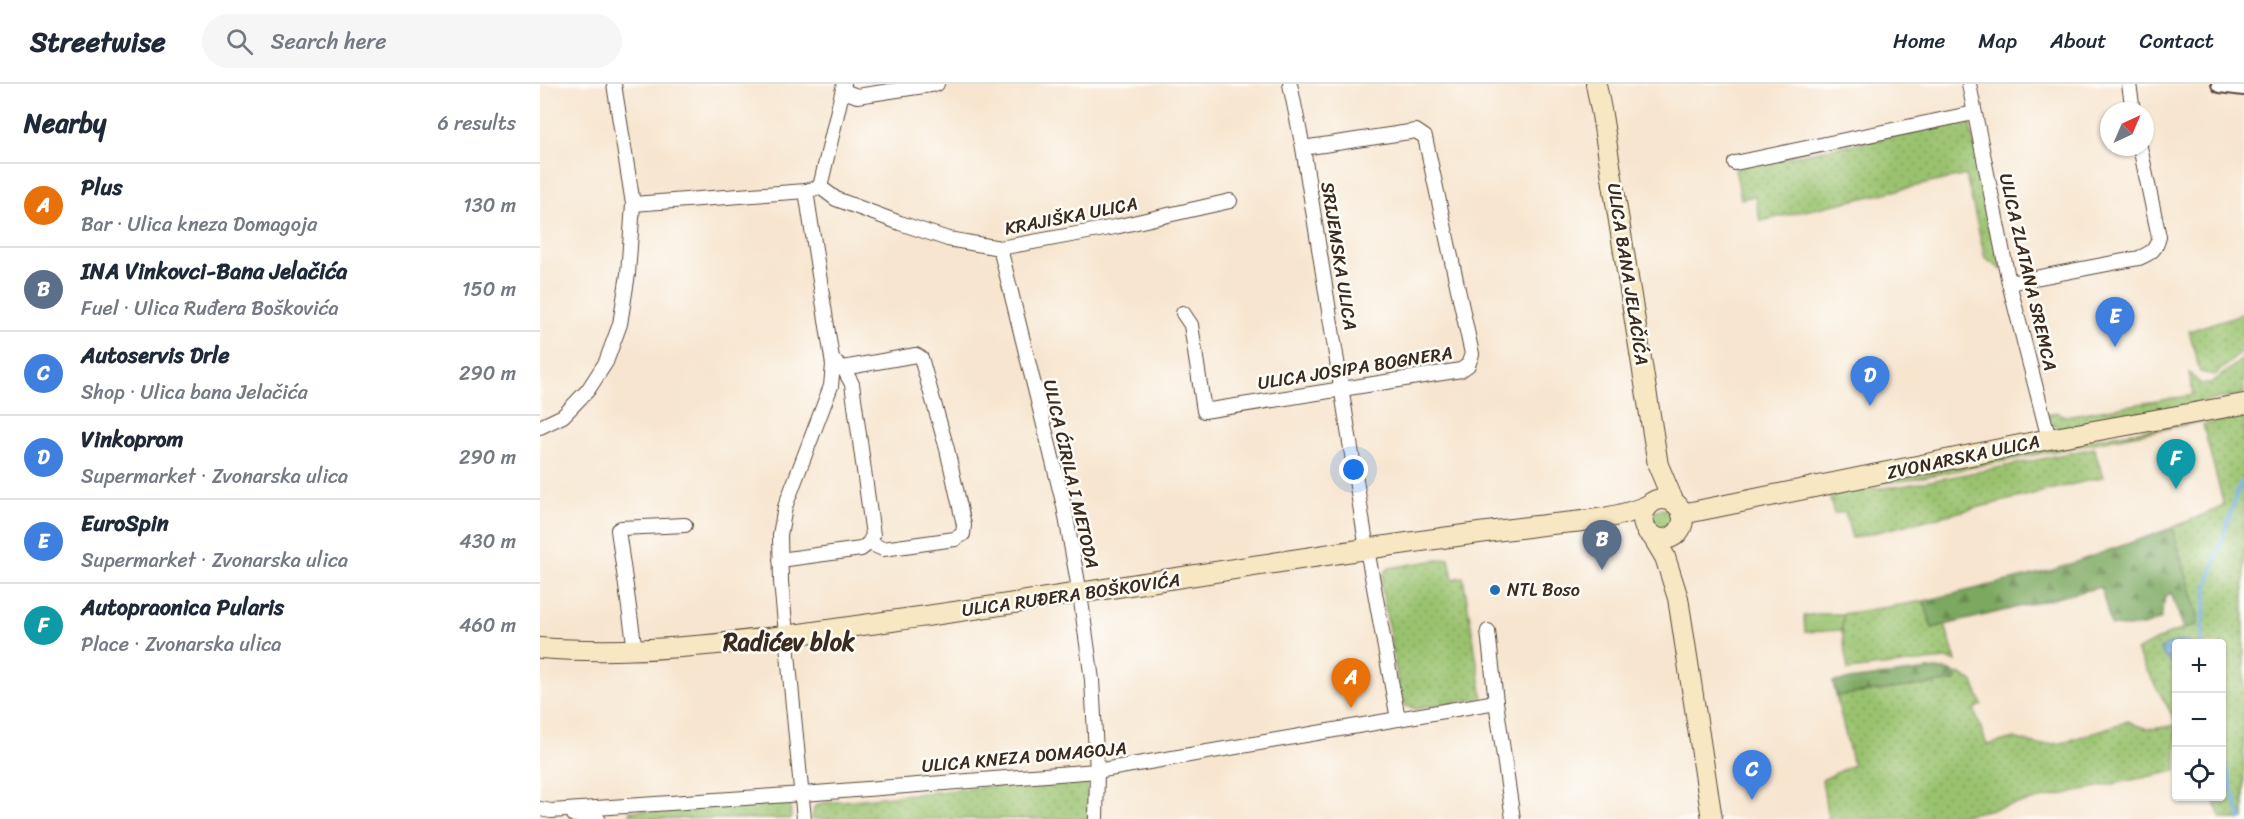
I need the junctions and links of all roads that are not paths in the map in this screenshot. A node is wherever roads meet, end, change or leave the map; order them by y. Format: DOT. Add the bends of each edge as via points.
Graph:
graph roads {
  1 [pos="614,84"];
  2 [pos="937,84"];
  3 [pos="1290,84"];
  4 [pos="1596,84"];
  5 [pos="1969,84"];
  6 [pos="2129,84"];
  7 [pos="2220,84"];
  8 [pos="844,87"];
  9 [pos="2244,87"];
  10 [pos="2132,102"];
  11 [pos="1974,113"];
  12 [pos="1303,148"];
  13 [pos="2142,156"];
  14 [pos="1735,164"];
  15 [pos="813,189"];
  16 [pos="1230,201"];
  17 [pos="633,204"];
  18 [pos="1000,248"];
  19 [pos="2009,283"];
  20 [pos="1183,313"];
  21 [pos="838,364"];
  22 [pos="1342,389"];
  23 [pos="2244,404"];
  24 [pos="540,427"];
  25 [pos="2049,439"];
  26 [pos="1658,465"];
  27 [pos="1652,503"];
  28 [pos="1678,516"];
  29 [pos="1600,520"];
  30 [pos="685,525"];
  31 [pos="1651,535"];
  32 [pos="869,543"];
  33 [pos="1367,549"];
  34 [pos="780,560"];
  35 [pos="1080,594"];
  36 [pos="1678,598"];
  37 [pos="1488,631"];
  38 [pos="787,636"];
  39 [pos="540,648"];
  40 [pos="635,650"];
  41 [pos="1496,702"];
  42 [pos="1398,719"];
  43 [pos="1097,771"];
  44 [pos="803,794"];
  45 [pos="546,810"];
  46 [pos="598,819"];
  47 [pos="804,819"];
  48 [pos="1096,819"];
  49 [pos="1513,819"];
  50 [pos="1712,819"];
  1 -- 17 [label="street"];
  2 -- 8 [label="street" via="857,96"];
  3 -- 12 [label="street, SRIJEMSKA ULICA"];
  4 -- 26 [label="main road, ULICA BANA JELAČIĆA"];
  5 -- 11 [label="street, ULICA ZLATANA SREMCA"];
  6 -- 10 [label="street"];
  7 -- 9 [label="street"];
  8 -- 15 [label="street"];
  11 -- 14 [label="street"];
  11 -- 19 [label="street, ULICA ZLATANA SREMCA"];
  12 -- 22 [label="street, SRIJEMSKA ULICA"];
  12 -- 22 [label="street, ULICA JOSIPA BOGNERA" via="1416,131 1425,136 1472,354 1468,365 1461,369"];
  13 -- 19 [label="street" via="2159,237 2151,254"];
  15 -- 17 [label="street"];
  15 -- 18 [label="street, KRAJIŠKA ULICA" via="948,239"];
  15 -- 21 [label="street"];
  16 -- 18 [label="street, KRAJIŠKA ULICA"];
  17 -- 24 [label="street" via="620,324 606,362 588,390 563,416"];
  18 -- 35 [label="street, ULICA ĆIRILA I METODA" via="1064,506"];
  19 -- 25 [label="street, ULICA ZLATANA SREMCA"];
  20 -- 22 [label="street, ULICA JOSIPA BOGNERA" via="1191,325 1204,411"];
  21 -- 32 [label="street" via="852,384 873,535"];
  21 -- 32 [label="street" via="916,355 921,358 964,525 963,534 955,539 883,549"];
  21 -- 34 [label="street" via="782,520"];
  22 -- 33 [label="street, SRIJEMSKA ULICA"];
  23 -- 25 [label="main road, ZVONARSKA ULICA"];
  25 -- 28 [label="main road, ZVONARSKA ULICA"];
  26 -- 27 [label="main road, ULICA BANA JELAČIĆA"];
  26 -- 28 [label="main road, ULICA BANA JELAČIĆA"];
  27 -- 28 [label="main road" via="1661,499"];
  27 -- 29 [label="main road, ULICA RUĐERA BOŠKOVIĆA"];
  27 -- 31 [label="main road, ULICA BANA JELAČIĆA" via="1643,516"];
  28 -- 31 [label="main road" via="1666,539"];
  28 -- 36 [label="main road, ULICA BANA JELAČIĆA"];
  29 -- 31 [label="main road, ULICA RUĐERA BOŠKOVIĆA"];
  29 -- 33 [label="main road, ULICA RUĐERA BOŠKOVIĆA"];
  30 -- 40 [label="street" via="618,530"];
  31 -- 36 [label="main road, ULICA BANA JELAČIĆA" via="1665,557"];
  32 -- 34 [label="street" via="861,549"];
  33 -- 35 [label="main road, ULICA RUĐERA BOŠKOVIĆA"];
  33 -- 42 [label="street, SRIJEMSKA ULICA"];
  34 -- 38 [label="street"];
  35 -- 38 [label="main road, ULICA RUĐERA BOŠKOVIĆA"];
  35 -- 43 [label="street, ULICA ĆIRILA I METODA" via="1092,680"];
  36 -- 50 [label="main road, ULICA BANA JELAČIĆA"];
  37 -- 41 [label="street"];
  38 -- 40 [label="main road, ULICA RUĐERA BOŠKOVIĆA"];
  38 -- 44 [label="street"];
  39 -- 40 [label="main road, ULICA RUĐERA BOŠKOVIĆA"];
  41 -- 42 [label="street, ULICA KNEZA DOMAGOJA"];
  41 -- 49 [label="street"];
  42 -- 43 [label="street, ULICA KNEZA DOMAGOJA"];
  43 -- 44 [label="street, ULICA KNEZA DOMAGOJA"];
  43 -- 48 [label="street, ULICA ĆIRILA I METODA"];
  44 -- 45 [label="street, ULICA KNEZA DOMAGOJA"];
  44 -- 47 [label="street"];
  45 -- 46 [label="street, ULICA KNEZA DOMAGOJA"];
}
